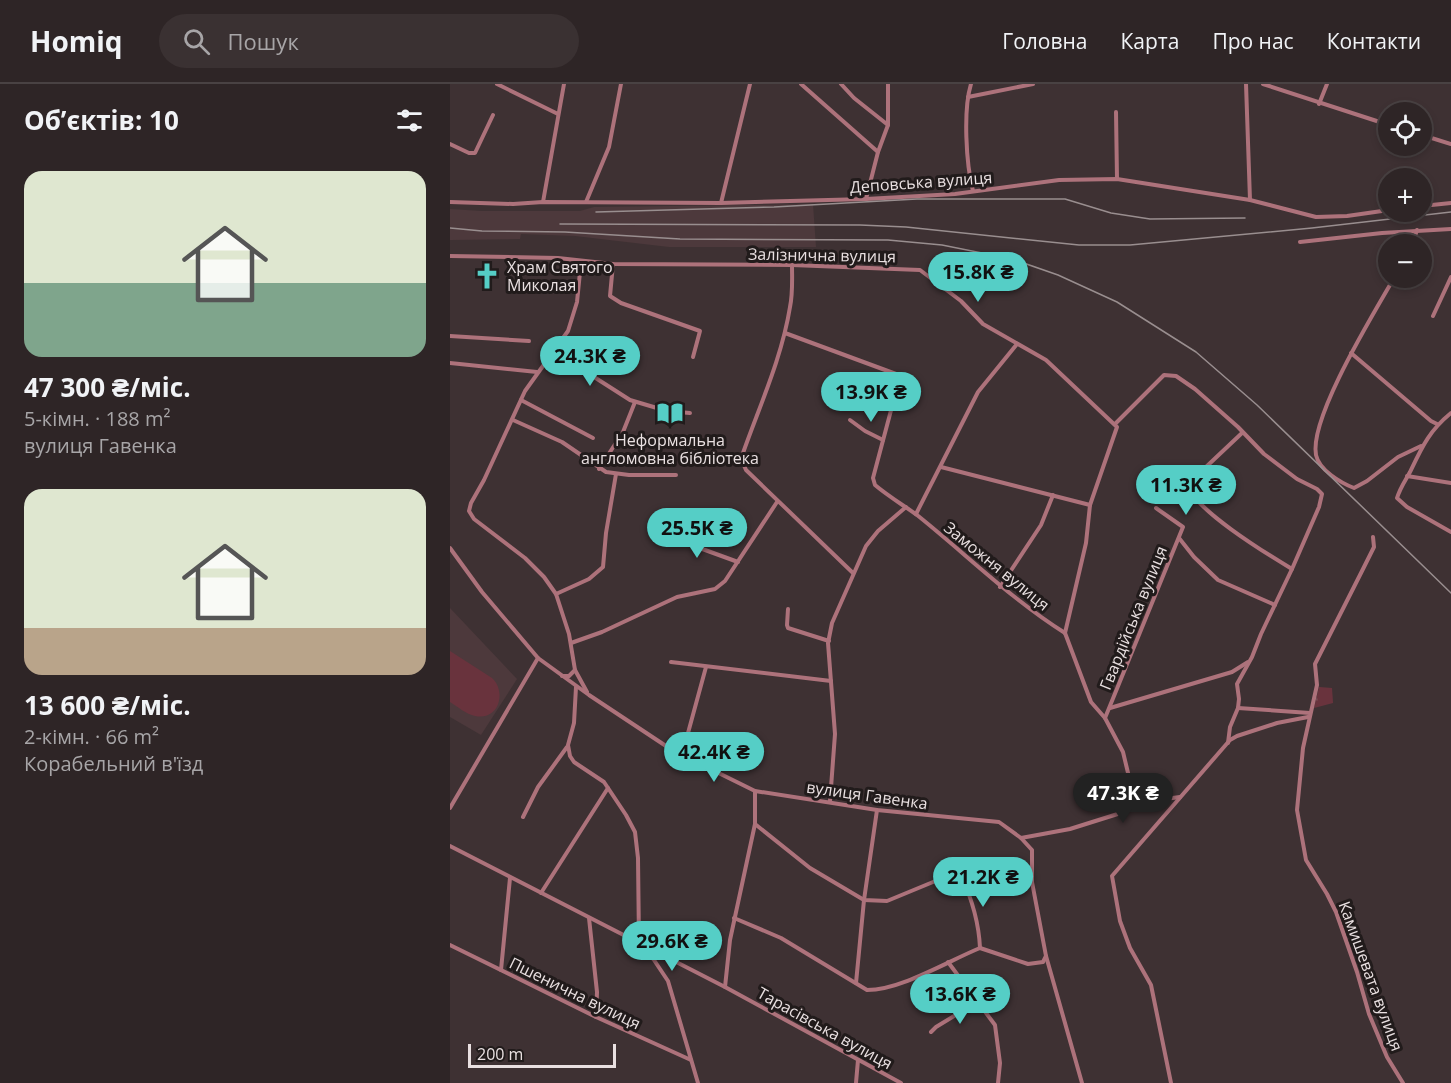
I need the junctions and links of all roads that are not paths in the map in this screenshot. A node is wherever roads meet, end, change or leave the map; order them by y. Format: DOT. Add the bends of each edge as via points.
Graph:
graph roads {
  1 [pos="497,84"];
  2 [pos="564,84"];
  3 [pos="621,84"];
  4 [pos="750,84"];
  5 [pos="801,84"];
  6 [pos="841,84"];
  7 [pos="888,84"];
  8 [pos="971,84"];
  9 [pos="1033,84"];
  10 [pos="1246,84"];
  11 [pos="1263,84"];
  12 [pos="1327,84"];
  13 [pos="967,97"];
  14 [pos="1319,104"];
  15 [pos="1116,112"];
  16 [pos="558,114"];
  17 [pos="493,115"];
  18 [pos="1378,122"];
  19 [pos="888,125"];
  20 [pos="1432,138"];
  21 [pos="450,144"];
  22 [pos="1451,144"];
  23 [pos="878,152"];
  24 [pos="1117,179"];
  25 [pos="973,191"];
  26 [pos="867,199"];
  27 [pos="1250,200"];
  28 [pos="450,202"];
  29 [pos="543,202"];
  30 [pos="586,202"];
  31 [pos="721,203"];
  32 [pos="1451,203"];
  33 [pos="1432,205"];
  34 [pos="1378,212"];
  35 [pos="1451,229"];
  36 [pos="1417,230"];
  37 [pos="1416,234"];
  38 [pos="1300,242"];
  39 [pos="450,256"];
  40 [pos="581,262"];
  41 [pos="613,264"];
  42 [pos="792,264"];
  43 [pos="1451,277"];
  44 [pos="1388,288"];
  45 [pos="1433,316"];
  46 [pos="785,333"];
  47 [pos="450,336"];
  48 [pos="529,341"];
  49 [pos="1017,344"];
  50 [pos="555,352"];
  51 [pos="1351,353"];
  52 [pos="693,357"];
  53 [pos="450,363"];
  54 [pos="538,372"];
  55 [pos="521,400"];
  56 [pos="635,402"];
  57 [pos="690,413"];
  58 [pos="1451,413"];
  59 [pos="513,420"];
  60 [pos="850,420"];
  61 [pos="1114,424"];
  62 [pos="1437,424"];
  63 [pos="1242,433"];
  64 [pos="593,438"];
  65 [pos="883,440"];
  66 [pos="1421,446"];
  67 [pos="941,467"];
  68 [pos="599,469"];
  69 [pos="616,474"];
  70 [pos="675,475"];
  71 [pos="1407,476"];
  72 [pos="1451,483"];
  73 [pos="1053,495"];
  74 [pos="777,502"];
  75 [pos="1090,505"];
  76 [pos="906,507"];
  77 [pos="1156,508"];
  78 [pos="916,514"];
  79 [pos="1451,532"];
  80 [pos="664,535"];
  81 [pos="1179,537"];
  82 [pos="1373,537"];
  83 [pos="450,548"];
  84 [pos="738,562"];
  85 [pos="1292,569"];
  86 [pos="853,573"];
  87 [pos="1000,587"];
  88 [pos="556,594"];
  89 [pos="1275,604"];
  90 [pos="788,609"];
  91 [pos="1065,633"];
  92 [pos="829,641"];
  93 [pos="571,644"];
  94 [pos="538,658"];
  95 [pos="671,662"];
  96 [pos="1249,662"];
  97 [pos="706,667"];
  98 [pos="575,670"];
  99 [pos="562,676"];
  100 [pos="831,681"];
  101 [pos="576,687"];
  102 [pos="589,695"];
  103 [pos="1109,708"];
  104 [pos="1238,708"];
  105 [pos="1310,713"];
  106 [pos="1105,718"];
  107 [pos="1228,743"];
  108 [pos="568,745"];
  109 [pos="682,755"];
  110 [pos="609,788"];
  111 [pos="755,791"];
  112 [pos="1180,797"];
  113 [pos="830,801"];
  114 [pos="1135,803"];
  115 [pos="450,808"];
  116 [pos="877,810"];
  117 [pos="523,817"];
  118 [pos="755,824"];
  119 [pos="1021,838"];
  120 [pos="450,846"];
  121 [pos="1001,865"];
  122 [pos="961,875"];
  123 [pos="510,878"];
  124 [pos="541,893"];
  125 [pos="864,900"];
  126 [pos="589,918"];
  127 [pos="735,918"];
  128 [pos="639,944"];
  129 [pos="450,945"];
  130 [pos="980,948"];
  131 [pos="1046,956"];
  132 [pos="948,962"];
  133 [pos="501,970"];
  134 [pos="856,983"];
  135 [pos="725,987"];
  136 [pos="977,1002"];
  137 [pos="596,1017"];
  138 [pos="931,1032"];
  139 [pos="691,1060"];
  140 [pos="858,1060"];
  141 [pos="698,1083"];
  142 [pos="856,1083"];
  143 [pos="901,1083"];
  144 [pos="998,1083"];
  145 [pos="1082,1083"];
  146 [pos="1171,1083"];
  147 [pos="1403,1083"];
  1 -- 16 [label="street"];
  2 -- 16 [label="street"];
  3 -- 30 [label="street" via="609,147"];
  4 -- 31 [label="street"];
  5 -- 23 [label="street"];
  6 -- 19 [label="street"];
  7 -- 19 [label="street"];
  8 -- 13 [label="street"];
  9 -- 13 [label="street"];
  10 -- 27 [label="street"];
  11 -- 14 [label="street"];
  12 -- 14 [label="street"];
  13 -- 25 [label="street"];
  14 -- 18 [label="street"];
  15 -- 24 [label="street"];
  16 -- 29 [label="street"];
  17 -- 21 [label="street" via="475,153"];
  19 -- 23 [label="street"];
  20 -- 22 [label="street"];
  23 -- 26 [label="street"];
  24 -- 25 [label="street, Деповська вулиця" via="1059,180"];
  24 -- 27 [label="street, Деповська вулиця"];
  25 -- 26 [label="street, Деповська вулиця"];
  26 -- 31 [label="street, Деповська вулиця"];
  27 -- 34 [label="street, Деповська вулиця" via="1316,217"];
  28 -- 29 [label="street, Деповська вулиця"];
  29 -- 30 [label="street, Деповська вулиця"];
  30 -- 31 [label="street, Деповська вулиця"];
  32 -- 33 [label="street"];
  35 -- 36 [label="street"];
  36 -- 37 [label="street"];
  36 -- 38 [label="street"];
  39 -- 40 [label="street, Залізнична вулиця"];
  40 -- 41 [label="street, Залізнична вулиця"];
  40 -- 50 [label="street" via="575,311"];
  41 -- 42 [label="street, Залізнична вулиця"];
  41 -- 52 [label="street" via="610,296 699,331"];
  42 -- 46 [label="street" via="791,304"];
  42 -- 49 [label="street, Залізнична вулиця" via="920,270 961,301 983,324"];
  43 -- 45 [label="street"];
  44 -- 51 [label="street"];
  46 -- 65 [label="street" via="896,374 898,384"];
  46 -- 74 [label="street" via="742,459 746,470"];
  47 -- 48 [label="street"];
  49 -- 61 [label="street, Залізнична вулиця" via="1046,360"];
  49 -- 67 [label="street" via="978,393"];
  50 -- 54 [label="street"];
  50 -- 56 [label="street"];
  51 -- 62 [label="street"];
  51 -- 66 [label="street" via="1326,407 1318,434 1318,460 1331,474 1354,488"];
  53 -- 54 [label="street"];
  54 -- 55 [label="street"];
  55 -- 59 [label="street"];
  55 -- 64 [label="street"];
  56 -- 57 [label="street"];
  56 -- 68 [label="street" via="623,432"];
  58 -- 62 [label="street"];
  59 -- 68 [label="street" via="562,442"];
  59 -- 88 [label="street" via="469,512 525,558"];
  60 -- 65 [label="street"];
  61 -- 63 [label="street" via="1164,375 1171,375 1195,389"];
  61 -- 75 [label="street" via="1117,427"];
  62 -- 66 [label="street"];
  63 -- 85 [label="street" via="1264,454 1322,494"];
  63 -- 85 [label="street" via="1189,483 1188,489 1216,518"];
  65 -- 76 [label="street, Заможня вулиця" via="874,483"];
  66 -- 71 [label="street"];
  67 -- 73 [label="street"];
  67 -- 78 [label="street"];
  68 -- 69 [label="street"];
  69 -- 70 [label="street"];
  69 -- 88 [label="street" via="603,567 589,579"];
  71 -- 72 [label="street"];
  71 -- 79 [label="street" via="1397,498"];
  73 -- 75 [label="street"];
  73 -- 87 [label="street" via="1041,525"];
  74 -- 84 [label="street"];
  74 -- 86 [label="street"];
  75 -- 91 [label="street" via="1086,543"];
  76 -- 78 [label="street, Заможня вулиця"];
  76 -- 86 [label="street" via="871,539"];
  77 -- 81 [label="street" via="1183,527"];
  78 -- 87 [label="street, Заможня вулиця"];
  80 -- 84 [label="street"];
  81 -- 89 [label="street, Гвардійська вулиця" via="1218,580"];
  81 -- 103 [label="street, Гвардійська вулиця"];
  82 -- 105 [label="street, Камишевата вулиця" via="1374,547 1315,664 1317,685"];
  83 -- 94 [label="street, вулиця Гавенка"];
  84 -- 93 [label="street" via="715,589 677,597"];
  85 -- 89 [label="street"];
  86 -- 92 [label="street" via="832,623"];
  87 -- 91 [label="street, Заможня вулиця"];
  88 -- 93 [label="street"];
  89 -- 96 [label="street"];
  90 -- 92 [label="street" via="788,628"];
  91 -- 106 [label="street" via="1091,702"];
  92 -- 100 [label="street"];
  93 -- 98 [label="street"];
  94 -- 99 [label="street, вулиця Гавенка"];
  94 -- 115 [label="street"];
  95 -- 97 [label="street"];
  96 -- 103 [label="street" via="1232,672"];
  96 -- 104 [label="street" via="1237,684"];
  97 -- 100 [label="street"];
  97 -- 109 [label="street"];
  98 -- 99 [label="street"];
  98 -- 102 [label="street"];
  99 -- 101 [label="street, вулиця Гавенка"];
  100 -- 113 [label="street" via="835,734"];
  101 -- 102 [label="street, вулиця Гавенка"];
  101 -- 108 [label="street"];
  102 -- 109 [label="street, вулиця Гавенка"];
  103 -- 106 [label="street, Гвардійська вулиця"];
  104 -- 105 [label="street"];
  104 -- 107 [label="street"];
  105 -- 107 [label="street" via="1307,719 1277,723 1237,736"];
  105 -- 147 [label="street, Камишевата вулиця" via="1297,810 1306,860 1335,912 1369,1014"];
  106 -- 114 [label="street" via="1123,752"];
  107 -- 112 [label="street"];
  108 -- 110 [label="street" via="572,759"];
  108 -- 117 [label="street" via="538,787"];
  109 -- 111 [label="street, вулиця Гавенка"];
  110 -- 124 [label="street"];
  110 -- 128 [label="street" via="633,826 636,839"];
  111 -- 113 [label="street, вулиця Гавенка"];
  111 -- 118 [label="street"];
  112 -- 114 [label="street"];
  112 -- 146 [label="street" via="1112,876 1120,921 1150,985"];
  113 -- 116 [label="street, вулиця Гавенка"];
  114 -- 119 [label="street" via="1124,812 1070,829"];
  116 -- 119 [label="street, вулиця Гавенка" via="999,822"];
  116 -- 125 [label="street"];
  118 -- 125 [label="street" via="810,868"];
  118 -- 127 [label="street"];
  119 -- 131 [label="street" via="1032,850 1032,882"];
  120 -- 123 [label="street, Тарасівська вулиця"];
  121 -- 122 [label="street" via="987,875"];
  122 -- 125 [label="street" via="950,875 887,901"];
  122 -- 130 [label="street"];
  123 -- 124 [label="street, Тарасівська вулиця"];
  123 -- 133 [label="street"];
  124 -- 126 [label="street, Тарасівська вулиця"];
  125 -- 134 [label="street"];
  126 -- 128 [label="street, Тарасівська вулиця"];
  126 -- 137 [label="street"];
  127 -- 134 [label="street" via="781,938"];
  127 -- 135 [label="street"];
  128 -- 135 [label="street, Тарасівська вулиця"];
  128 -- 139 [label="street" via="668,981"];
  129 -- 133 [label="street, Пшенична вулиця"];
  130 -- 131 [label="street" via="1028,964 1042,962"];
  130 -- 132 [label="street"];
  131 -- 145 [label="street"];
  132 -- 134 [label="street" via="885,988 867,990"];
  132 -- 136 [label="street"];
  133 -- 137 [label="street, Пшенична вулиця"];
  135 -- 140 [label="street, Тарасівська вулиця"];
  136 -- 138 [label="street"];
  136 -- 144 [label="street" via="996,1029"];
  137 -- 139 [label="street, Пшенична вулиця"];
  139 -- 141 [label="street"];
  140 -- 142 [label="street"];
  140 -- 143 [label="street, Тарасівська вулиця"];
}
